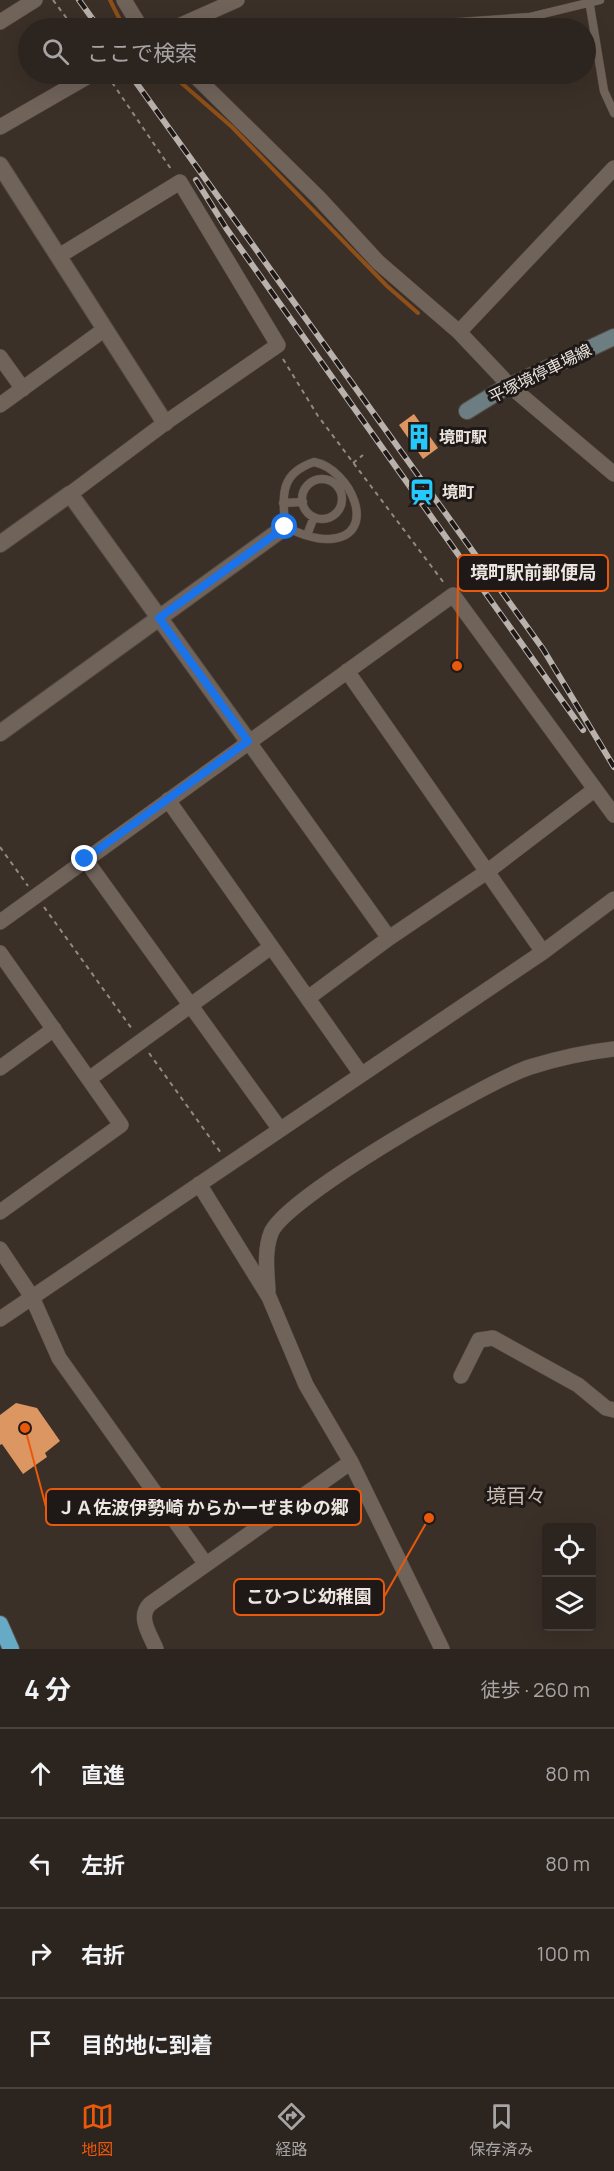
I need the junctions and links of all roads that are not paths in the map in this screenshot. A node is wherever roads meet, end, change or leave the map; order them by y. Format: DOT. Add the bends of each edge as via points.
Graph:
graph roads {
  1 [pos="34,0"];
  2 [pos="124,0"];
  3 [pos="237,0"];
  4 [pos="600,0"];
  5 [pos="590,2"];
  6 [pos="135,18"];
  7 [pos="196,18"];
  8 [pos="516,18"];
  9 [pos="593,18"];
  10 [pos="0,22"];
  11 [pos="596,40"];
  12 [pos="75,84"];
  13 [pos="203,84"];
  14 [pos="614,113"];
  15 [pos="0,127"];
  16 [pos="0,165"];
  17 [pos="614,168"];
  18 [pos="59,256"];
  19 [pos="105,329"];
  20 [pos="459,332"];
  21 [pos="614,337"];
  22 [pos="0,357"];
  23 [pos="23,389"];
  24 [pos="501,391"];
  25 [pos="0,405"];
  26 [pos="467,411"];
  27 [pos="165,423"];
  28 [pos="614,474"];
  29 [pos="346,482"];
  30 [pos="338,487"];
  31 [pos="70,494"];
  32 [pos="303,502"];
  33 [pos="283,503"];
  34 [pos="314,517"];
  35 [pos="285,527"];
  36 [pos="307,535"];
  37 [pos="0,544"];
  38 [pos="159,618"];
  39 [pos="347,671"];
  40 [pos="0,733"];
  41 [pos="248,741"];
  42 [pos="594,790"];
  43 [pos="168,800"];
  44 [pos="614,815"];
  45 [pos="85,859"];
  46 [pos="488,871"];
  47 [pos="614,899"];
  48 [pos="0,922"];
  49 [pos="389,938"];
  50 [pos="271,947"];
  51 [pos="543,952"];
  52 [pos="0,953"];
  53 [pos="308,998"];
  54 [pos="190,1005"];
  55 [pos="54,1029"];
  56 [pos="614,1049"];
  57 [pos="0,1068"];
  58 [pos="361,1074"];
  59 [pos="89,1079"];
  60 [pos="279,1128"];
  61 [pos="199,1184"];
  62 [pos="0,1212"];
  63 [pos="0,1249"];
  64 [pos="32,1297"];
  65 [pos="269,1297"];
  66 [pos="0,1319"];
  67 [pos="461,1376"];
  68 [pos="614,1410"];
  69 [pos="351,1462"];
  70 [pos="205,1563"];
  71 [pos="0,1624"];
  72 [pos="11,1649"];
  73 [pos="156,1649"];
  74 [pos="442,1649"];
  1 -- 10 [label="street"];
  2 -- 6 [label="street"];
  3 -- 7 [label="street"];
  4 -- 5 [label="lane"];
  5 -- 8 [label="lane"];
  5 -- 9 [label="lane"];
  11 -- 14 [label="lane" via="604,91"];
  12 -- 15 [label="street"];
  13 -- 20 [label="street" via="312,190 378,262"];
  16 -- 18 [label="street"];
  17 -- 20 [label="street"];
  18 -- 19 [label="street"];
  18 -- 27 [label="street" via="180,182 278,345"];
  19 -- 23 [label="street"];
  19 -- 27 [label="street"];
  20 -- 24 [label="street"];
  21 -- 24 [label="main road, 平塚境停車場線"];
  22 -- 23 [label="street"];
  23 -- 25 [label="street"];
  24 -- 26 [label="main road, 平塚境停車場線"];
  24 -- 28 [label="street"];
  27 -- 31 [label="street"];
  29 -- 30 [label="lane"];
  29 -- 33 [label="lane" via="324,464 314,462 289,477"];
  29 -- 36 [label="lane" via="357,511 349,531 327,539"];
  30 -- 32 [label="lane" via="327,480 312,482 306,487"];
  30 -- 34 [label="lane" via="342,497 338,512 325,519"];
  31 -- 37 [label="street"];
  31 -- 38 [label="street"];
  32 -- 33 [label="lane"];
  32 -- 34 [label="lane"];
  33 -- 35 [label="lane"];
  34 -- 36 [label="lane"];
  35 -- 36 [label="lane"];
  35 -- 38 [label="street"];
  38 -- 40 [label="street"];
  38 -- 41 [label="street"];
  39 -- 41 [label="street"];
  39 -- 42 [label="street" via="453,595"];
  39 -- 46 [label="street"];
  41 -- 43 [label="street"];
  41 -- 49 [label="street"];
  42 -- 44 [label="street"];
  42 -- 46 [label="street"];
  43 -- 45 [label="street"];
  43 -- 50 [label="street"];
  45 -- 48 [label="street"];
  45 -- 54 [label="street"];
  46 -- 49 [label="street"];
  46 -- 51 [label="street"];
  47 -- 51 [label="street"];
  49 -- 53 [label="street"];
  50 -- 53 [label="street"];
  50 -- 54 [label="street"];
  51 -- 58 [label="street"];
  52 -- 55 [label="street"];
  53 -- 58 [label="street"];
  54 -- 59 [label="street"];
  54 -- 60 [label="street"];
  55 -- 57 [label="street"];
  55 -- 59 [label="street"];
  56 -- 65 [label="street" via="528,1068 414,1128 308,1195 271,1232 266,1265"];
  58 -- 60 [label="street"];
  59 -- 62 [label="street" via="121,1125"];
  60 -- 61 [label="street"];
  61 -- 64 [label="street"];
  61 -- 65 [label="street"];
  63 -- 64 [label="street"];
  64 -- 66 [label="street"];
  64 -- 70 [label="street" via="59,1358"];
  65 -- 69 [label="street" via="306,1385"];
  67 -- 68 [label="street" via="479,1340 493,1338 578,1385"];
  69 -- 70 [label="street"];
  69 -- 74 [label="street"];
  70 -- 73 [label="street" via="144,1610 143,1617"];
  71 -- 72 [label="highway"];
}
